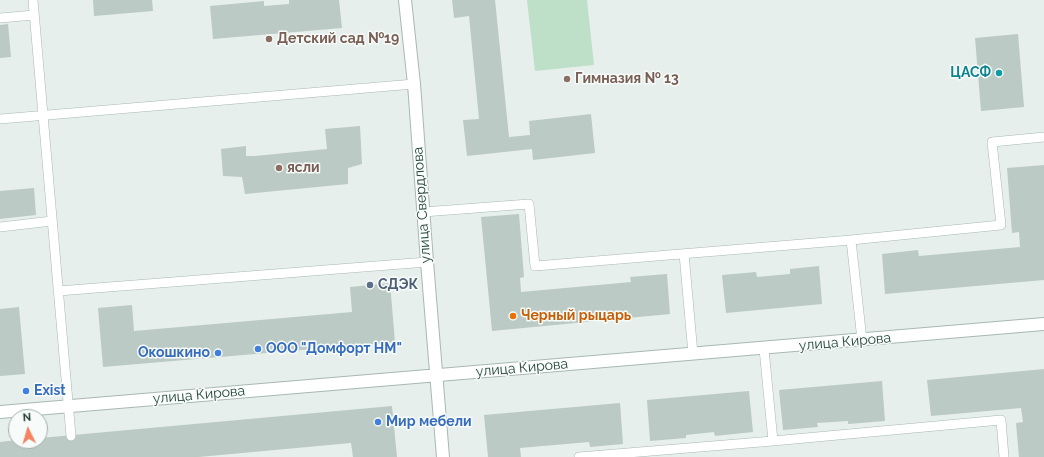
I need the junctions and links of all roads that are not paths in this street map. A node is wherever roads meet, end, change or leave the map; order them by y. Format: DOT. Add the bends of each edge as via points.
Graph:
graph roads {
  1 [pos="33,0"];
  2 [pos="405,0"];
  3 [pos="34,15"];
  4 [pos="0,18"];
  5 [pos="414,84"];
  6 [pos="43,116"];
  7 [pos="0,119"];
  8 [pos="1044,137"];
  9 [pos="423,212"];
  10 [pos="52,221"];
  11 [pos="0,227"];
  12 [pos="851,240"];
  13 [pos="684,254"];
  14 [pos="426,262"];
  15 [pos="58,291"];
  16 [pos="1044,324"];
  17 [pos="862,340"];
  18 [pos="764,349"];
  19 [pos="693,354"];
  20 [pos="437,375"];
  21 [pos="68,406"];
  22 [pos="0,412"];
  23 [pos="71,436"];
  24 [pos="773,441"];
  25 [pos="443,457"];
  26 [pos="579,457"];
  27 [pos="1004,457"];
  1 -- 3 [label="lane"];
  2 -- 5 [label="street, улица Свердлова"];
  3 -- 4 [label="lane"];
  3 -- 6 [label="lane"];
  5 -- 6 [label="lane"];
  5 -- 9 [label="street, улица Свердлова"];
  6 -- 7 [label="lane"];
  6 -- 10 [label="lane"];
  8 -- 12 [label="lane" via="992,142 1001,225"];
  9 -- 13 [label="lane" via="529,204 535,266"];
  9 -- 14 [label="street, улица Свердлова"];
  10 -- 11 [label="lane"];
  10 -- 15 [label="lane"];
  12 -- 13 [label="lane"];
  12 -- 17 [label="lane"];
  13 -- 19 [label="lane"];
  14 -- 15 [label="lane"];
  14 -- 20 [label="street, улица Свердлова"];
  15 -- 21 [label="lane"];
  16 -- 17 [label="street, улица Кирова"];
  17 -- 18 [label="street, улица Кирова"];
  18 -- 19 [label="street, улица Кирова"];
  18 -- 24 [label="lane"];
  19 -- 20 [label="street, улица Кирова"];
  20 -- 21 [label="street, улица Кирова"];
  20 -- 25 [label="street, улица Свердлова"];
  21 -- 22 [label="street, улица Кирова"];
  21 -- 23 [label="lane"];
  24 -- 26 [label="lane"];
  24 -- 27 [label="lane" via="1002,420"];
}
